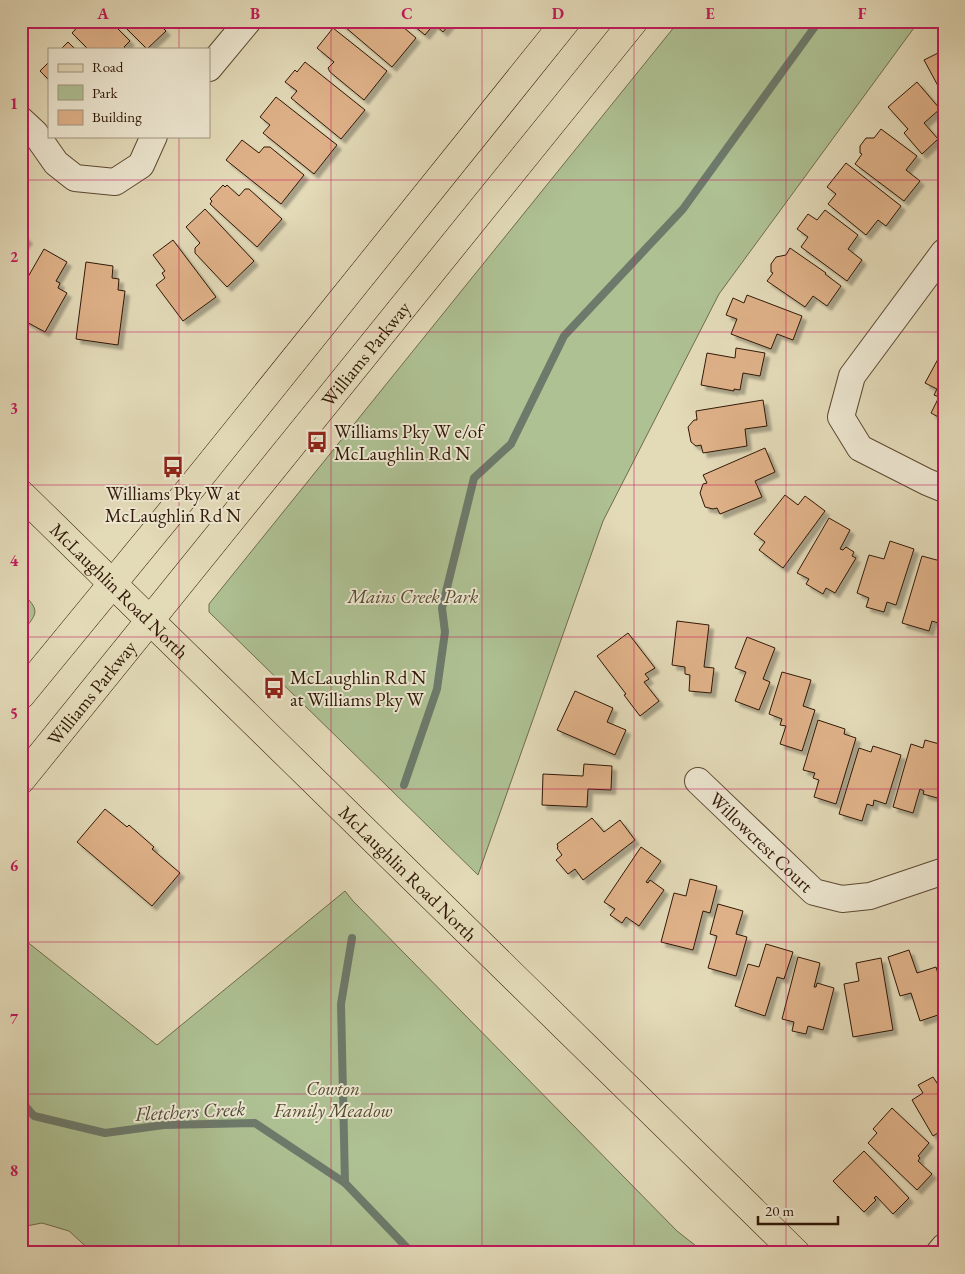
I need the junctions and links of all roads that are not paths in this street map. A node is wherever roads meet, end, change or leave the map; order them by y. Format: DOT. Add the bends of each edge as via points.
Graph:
graph roads {
  1 [pos="248,21"];
  2 [pos="566,21"];
  3 [pos="634,21"];
  4 [pos="210,67"];
  5 [pos="21,120"];
  6 [pos="153,138"];
  7 [pos="944,252"];
  8 [pos="944,489"];
  9 [pos="21,494"];
  10 [pos="113,583"];
  11 [pos="150,620"];
  12 [pos="21,695"];
  13 [pos="21,780"];
  14 [pos="698,781"];
  15 [pos="944,871"];
  16 [pos="944,1248"];
  17 [pos="796,1253"];
  18 [pos="939,1253"];
  1 -- 4 [label="street"];
  2 -- 10 [label="main road"];
  3 -- 11 [label="main road, Williams Parkway"];
  5 -- 6 [label="street" via="56,162 75,178 115,182 141,165"];
  7 -- 8 [label="street" via="852,376 841,418 860,448"];
  9 -- 10 [label="main road, McLaughlin Road North"];
  10 -- 11 [label="main road, McLaughlin Road North"];
  10 -- 12 [label="main road"];
  11 -- 13 [label="main road, Williams Parkway"];
  11 -- 17 [label="main road, McLaughlin Road North"];
  14 -- 15 [label="street, Willowcrest Court" via="814,892 842,899 870,896"];
  16 -- 18 [label="street"];
}
